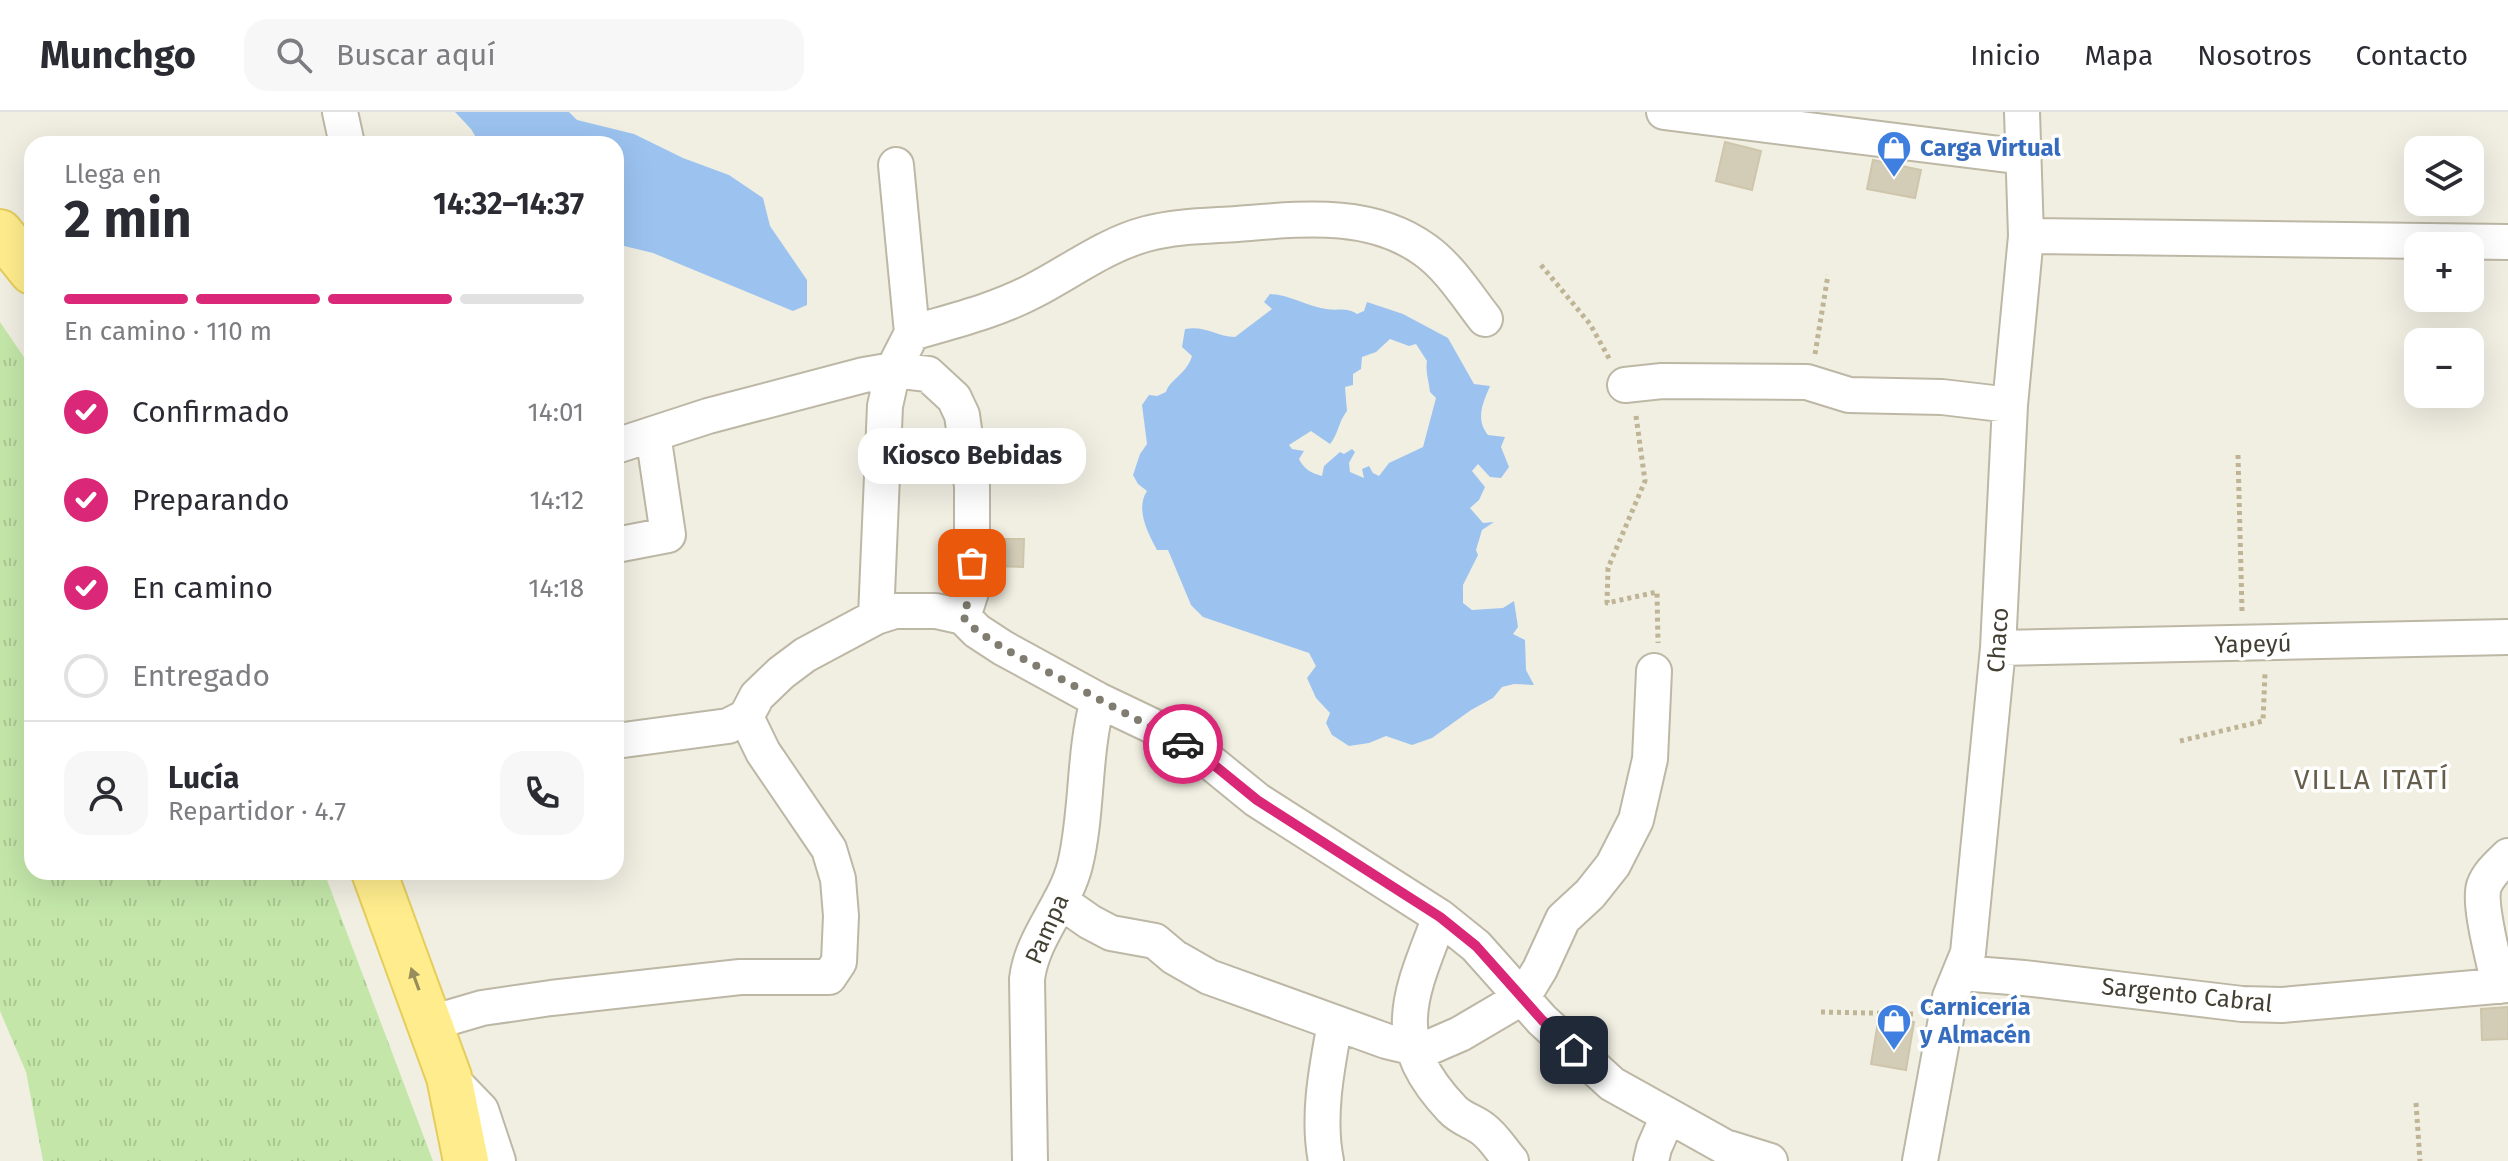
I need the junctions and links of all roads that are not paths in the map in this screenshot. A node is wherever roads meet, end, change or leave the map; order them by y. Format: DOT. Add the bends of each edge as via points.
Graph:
graph roads {
  1 [pos="340,112"];
  2 [pos="1664,112"];
  3 [pos="2022,112"];
  4 [pos="345,136"];
  5 [pos="2024,157"];
  6 [pos="896,165"];
  7 [pos="0,232"];
  8 [pos="2026,236"];
  9 [pos="2508,242"];
  10 [pos="24,262"];
  11 [pos="1485,319"];
  12 [pos="912,333"];
  13 [pos="893,370"];
  14 [pos="1625,385"];
  15 [pos="2010,405"];
  16 [pos="653,434"];
  17 [pos="624,443"];
  18 [pos="624,543"];
  19 [pos="876,617"];
  20 [pos="963,617"];
  21 [pos="2508,637"];
  22 [pos="1998,648"];
  23 [pos="1654,671"];
  24 [pos="1098,700"];
  25 [pos="746,717"];
  26 [pos="624,740"];
  27 [pos="2508,856"];
  28 [pos="377,880"];
  29 [pos="1060,901"];
  30 [pos="1440,917"];
  31 [pos="1961,973"];
  32 [pos="2504,985"];
  33 [pos="1523,997"];
  34 [pos="431,1023"];
  35 [pos="1335,1023"];
  36 [pos="1411,1047"];
  37 [pos="449,1077"];
  38 [pos="1668,1116"];
  39 [pos="466,1161"];
  40 [pos="498,1161"];
  41 [pos="1030,1161"];
  42 [pos="1326,1161"];
  43 [pos="1511,1161"];
  44 [pos="1651,1161"];
  45 [pos="1770,1161"];
  46 [pos="1920,1161"];
  1 -- 4 [label="street"];
  2 -- 5 [label="street"];
  3 -- 5 [label="street, Chaco"];
  5 -- 8 [label="street, Chaco"];
  6 -- 12 [label="street"];
  7 -- 10 [label="main road"];
  8 -- 9 [label="street"];
  8 -- 15 [label="street, Chaco"];
  11 -- 12 [label="street" via="1426,250 1395,233 1322,218 1178,227 1145,234 1030,293"];
  12 -- 13 [label="street"];
  13 -- 16 [label="street"];
  13 -- 19 [label="street" via="885,406"];
  13 -- 20 [label="street" via="928,374 954,398 962,415 972,486 972,589"];
  14 -- 15 [label="street" via="1807,382 1849,395"];
  15 -- 22 [label="street, Chaco"];
  16 -- 17 [label="street"];
  16 -- 18 [label="street" via="668,535"];
  19 -- 20 [label="street" via="895,611 936,611"];
  19 -- 25 [label="street" via="781,673 757,696"];
  20 -- 24 [label="street" via="1003,648"];
  21 -- 22 [label="street, Yapeyú"];
  22 -- 31 [label="street, Chaco" via="1968,953"];
  23 -- 33 [label="street" via="1650,759 1636,820 1613,865 1563,919"];
  24 -- 29 [label="street, Pampa" via="1090,727 1074,868"];
  24 -- 30 [label="street" via="1203,756 1257,800"];
  25 -- 26 [label="street" via="728,726"];
  25 -- 34 [label="street" via="763,752 829,849 841,916 839,962 829,977 740,977 567,996 482,1008"];
  27 -- 32 [label="street" via="2484,886 2482,900"];
  34 -- 28 [label="main road, one-way"];
  29 -- 35 [label="street" via="1111,933 1155,941 1209,977"];
  29 -- 41 [label="street, Pampa" via="1029,960"];
  30 -- 33 [label="street" via="1476,946"];
  30 -- 36 [label="street" via="1415,982 1409,1011"];
  31 -- 32 [label="street, Sargento Cabral" via="2282,1005"];
  31 -- 46 [label="street, Chaco" via="1950,997"];
  33 -- 36 [label="street" via="1460,1034 1430,1047"];
  33 -- 38 [label="street" via="1612,1084"];
  34 -- 37 [label="main road"];
  35 -- 36 [label="street"];
  35 -- 42 [label="street" via="1326,1074"];
  36 -- 43 [label="street" via="1452,1110 1483,1128"];
  37 -- 39 [label="main road"];
  37 -- 40 [label="street" via="481,1110"];
  38 -- 44 [label="street"];
  38 -- 45 [label="street" via="1725,1147"];
}
